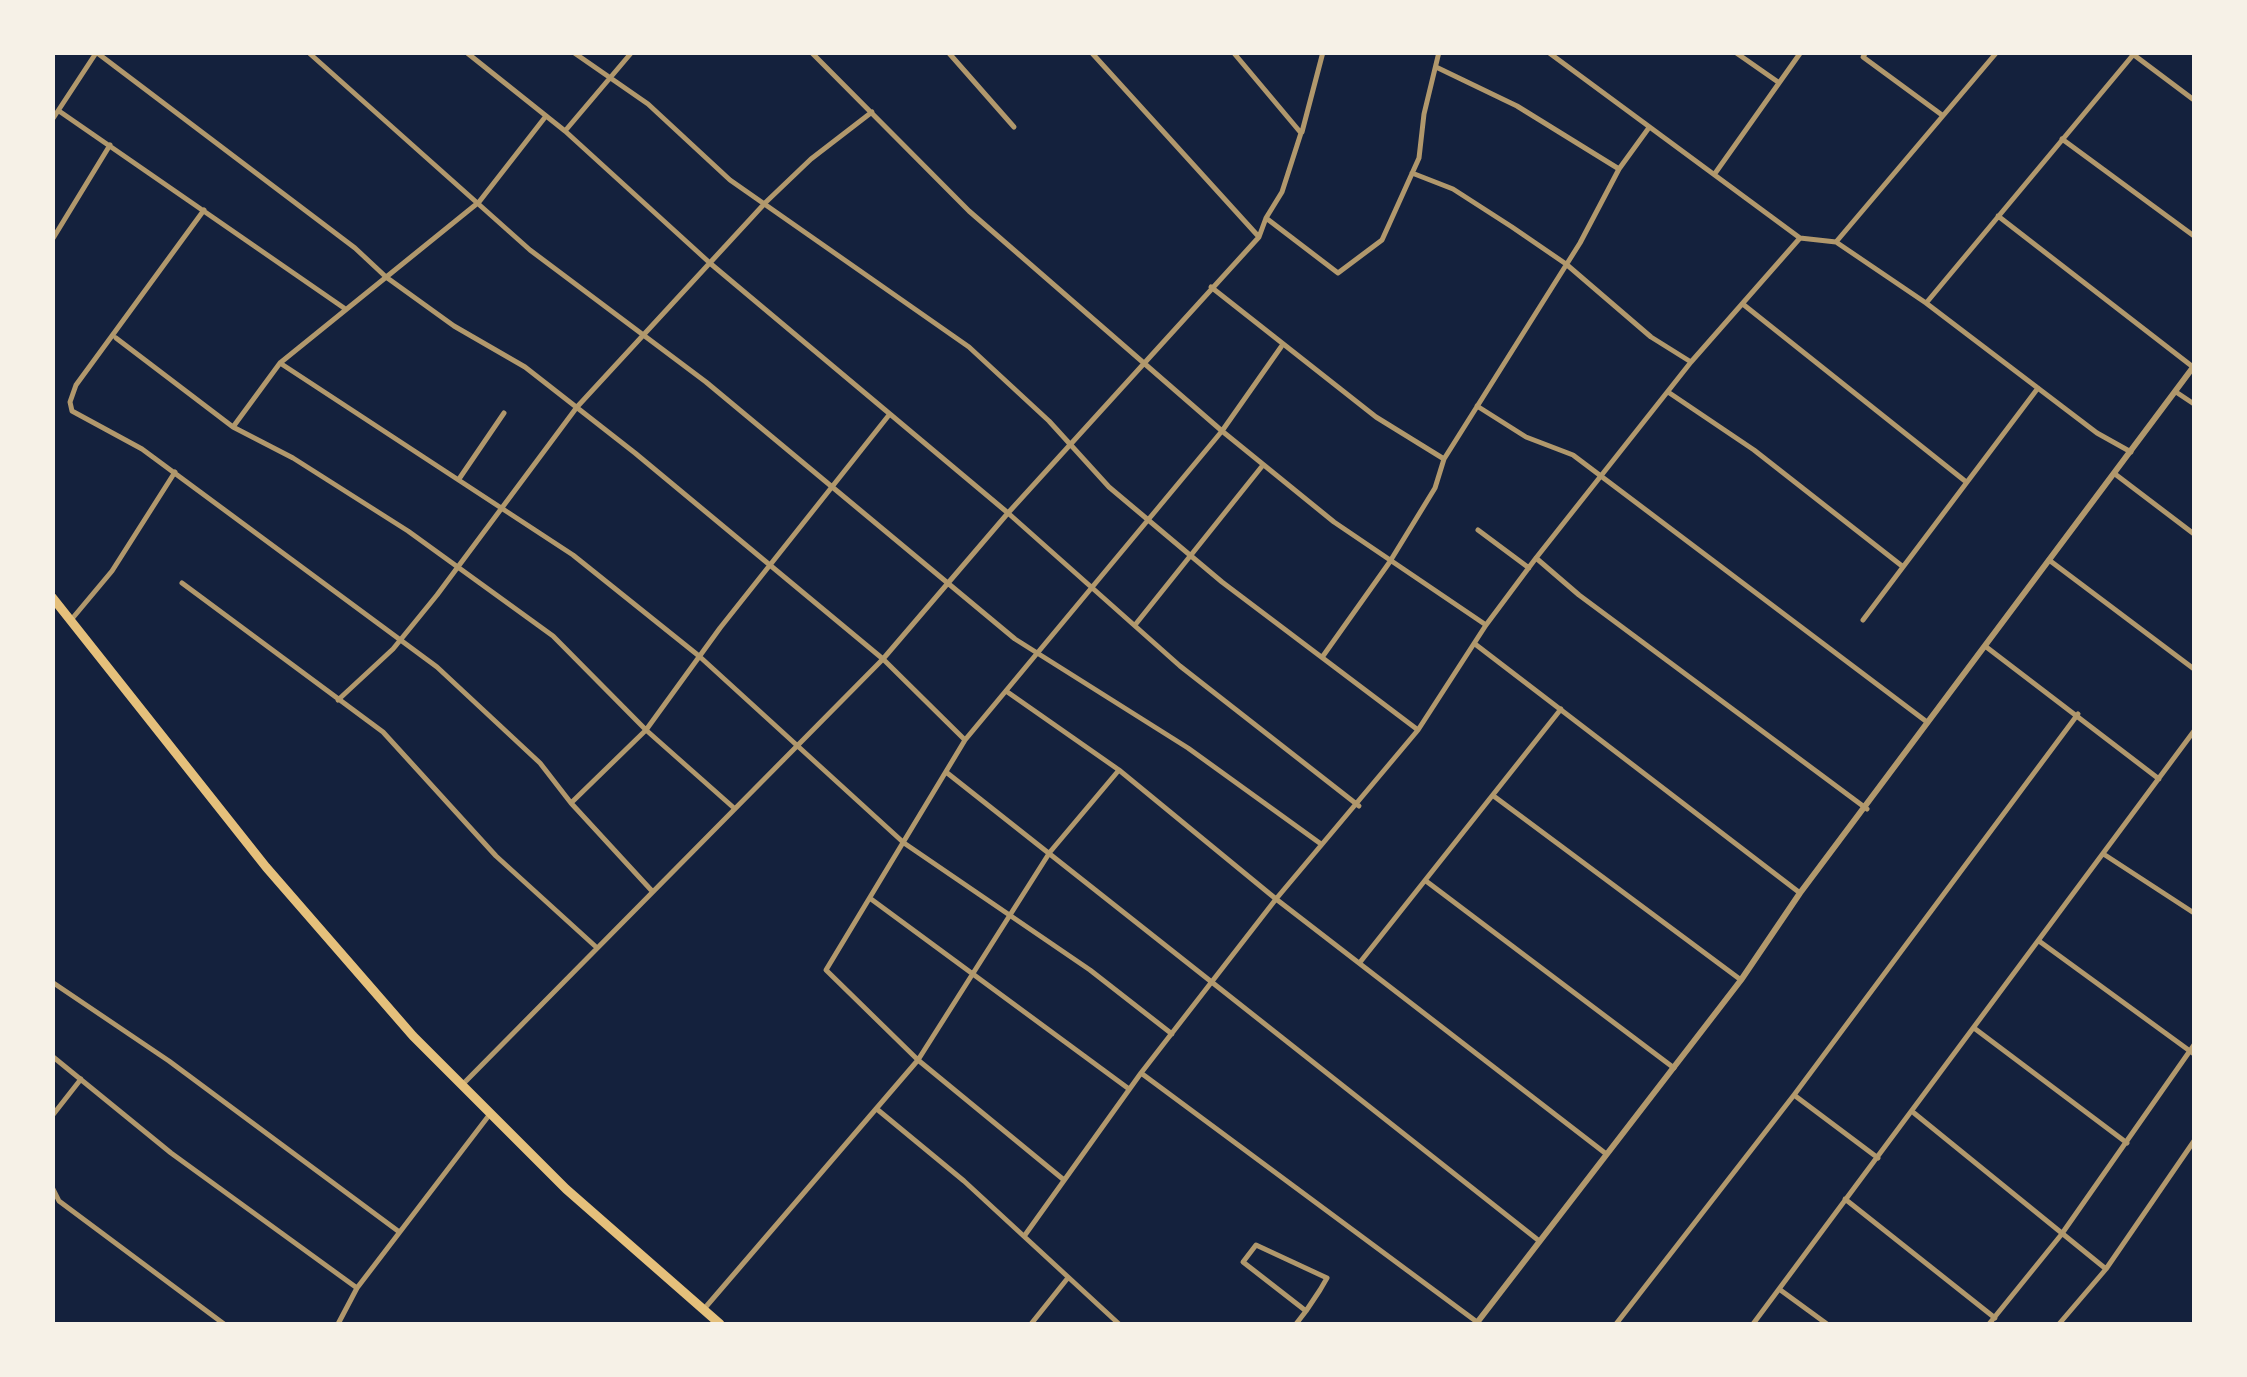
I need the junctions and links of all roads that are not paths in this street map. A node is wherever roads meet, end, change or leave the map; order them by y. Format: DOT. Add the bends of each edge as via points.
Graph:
graph roads {
  1 [pos="308,52"];
  2 [pos="466,52"];
  3 [pos="573,52"];
  4 [pos="632,52"];
  5 [pos="810,52"];
  6 [pos="948,52"];
  7 [pos="1091,52"];
  8 [pos="1234,52"];
  9 [pos="1323,52"];
  10 [pos="1439,52"];
  11 [pos="1548,52"];
  12 [pos="1736,52"];
  13 [pos="1801,52"];
  14 [pos="1855,52"];
  15 [pos="1996,52"];
  16 [pos="96,53"];
  17 [pos="2132,54"];
  18 [pos="1864,55"];
  19 [pos="1436,67"];
  20 [pos="610,80"];
  21 [pos="1778,82"];
  22 [pos="2194,100"];
  23 [pos="59,110"];
  24 [pos="872,112"];
  25 [pos="1942,115"];
  26 [pos="546,116"];
  27 [pos="52,120"];
  28 [pos="1014,128"];
  29 [pos="1648,129"];
  30 [pos="565,132"];
  31 [pos="1301,133"];
  32 [pos="2062,138"];
  33 [pos="110,145"];
  34 [pos="1619,169"];
  35 [pos="1412,173"];
  36 [pos="1716,174"];
  37 [pos="478,202"];
  38 [pos="766,202"];
  39 [pos="204,210"];
  40 [pos="1998,216"];
  41 [pos="1266,218"];
  42 [pos="2194,236"];
  43 [pos="1259,237"];
  44 [pos="1800,238"];
  45 [pos="52,240"];
  46 [pos="1836,242"];
  47 [pos="711,264"];
  48 [pos="1566,264"];
  49 [pos="386,277"];
  50 [pos="1211,288"];
  51 [pos="1926,303"];
  52 [pos="1744,306"];
  53 [pos="344,308"];
  54 [pos="644,334"];
  55 [pos="116,338"];
  56 [pos="1281,347"];
  57 [pos="1145,361"];
  58 [pos="1690,362"];
  59 [pos="280,363"];
  60 [pos="2194,367"];
  61 [pos="2038,388"];
  62 [pos="1668,392"];
  63 [pos="2176,392"];
  64 [pos="2194,404"];
  65 [pos="1476,406"];
  66 [pos="577,407"];
  67 [pos="504,413"];
  68 [pos="889,416"];
  69 [pos="234,427"];
  70 [pos="1222,431"];
  71 [pos="1070,446"];
  72 [pos="2131,452"];
  73 [pos="1444,458"];
  74 [pos="1264,465"];
  75 [pos="174,472"];
  76 [pos="2115,474"];
  77 [pos="1602,477"];
  78 [pos="459,480"];
  79 [pos="1965,481"];
  80 [pos="836,486"];
  81 [pos="502,507"];
  82 [pos="1008,512"];
  83 [pos="1150,518"];
  84 [pos="1478,530"];
  85 [pos="2194,534"];
  86 [pos="1193,556"];
  87 [pos="1536,558"];
  88 [pos="2049,560"];
  89 [pos="1389,563"];
  90 [pos="771,564"];
  91 [pos="457,566"];
  92 [pos="1902,566"];
  93 [pos="1529,568"];
  94 [pos="182,583"];
  95 [pos="951,584"];
  96 [pos="1092,590"];
  97 [pos="52,596"];
  98 [pos="71,620"];
  99 [pos="1862,620"];
  100 [pos="1135,625"];
  101 [pos="1486,625"];
  102 [pos="401,639"];
  103 [pos="1475,644"];
  104 [pos="1985,646"];
  105 [pos="1036,654"];
  106 [pos="700,656"];
  107 [pos="1322,656"];
  108 [pos="883,659"];
  109 [pos="2194,669"];
  110 [pos="1006,690"];
  111 [pos="338,700"];
  112 [pos="1561,709"];
  113 [pos="2078,714"];
  114 [pos="1929,724"];
  115 [pos="646,730"];
  116 [pos="1418,730"];
  117 [pos="2194,731"];
  118 [pos="964,740"];
  119 [pos="800,745"];
  120 [pos="1120,770"];
  121 [pos="946,772"];
  122 [pos="2159,780"];
  123 [pos="1495,796"];
  124 [pos="571,803"];
  125 [pos="1359,806"];
  126 [pos="734,808"];
  127 [pos="1868,809"];
  128 [pos="904,843"];
  129 [pos="1321,844"];
  130 [pos="1050,852"];
  131 [pos="2104,854"];
  132 [pos="1426,881"];
  133 [pos="652,891"];
  134 [pos="1800,893"];
  135 [pos="2194,897"];
  136 [pos="871,899"];
  137 [pos="1276,899"];
  138 [pos="2187,908"];
  139 [pos="2194,913"];
  140 [pos="1012,916"];
  141 [pos="2039,941"];
  142 [pos="595,946"];
  143 [pos="1361,961"];
  144 [pos="975,972"];
  145 [pos="1742,980"];
  146 [pos="52,982"];
  147 [pos="1209,984"];
  148 [pos="1973,1028"];
  149 [pos="1172,1034"];
  150 [pos="2193,1050"];
  151 [pos="52,1056"];
  152 [pos="918,1060"];
  153 [pos="1674,1068"];
  154 [pos="1141,1073"];
  155 [pos="81,1079"];
  156 [pos="463,1084"];
  157 [pos="1130,1089"];
  158 [pos="1794,1095"];
  159 [pos="878,1110"];
  160 [pos="1914,1112"];
  161 [pos="490,1114"];
  162 [pos="52,1116"];
  163 [pos="2194,1141"];
  164 [pos="2127,1143"];
  165 [pos="1605,1153"];
  166 [pos="1878,1158"];
  167 [pos="1064,1180"];
  168 [pos="52,1187"];
  169 [pos="1846,1199"];
  170 [pos="398,1231"];
  171 [pos="1024,1235"];
  172 [pos="2060,1235"];
  173 [pos="1538,1240"];
  174 [pos="2106,1269"];
  175 [pos="1068,1278"];
  176 [pos="357,1288"];
  177 [pos="1780,1290"];
  178 [pos="702,1311"];
  179 [pos="1306,1311"];
  180 [pos="1994,1318"];
  181 [pos="1476,1323"];
  182 [pos="224,1324"];
  183 [pos="338,1324"];
  184 [pos="720,1324"];
  185 [pos="1031,1324"];
  186 [pos="1120,1324"];
  187 [pos="1296,1324"];
  188 [pos="1616,1324"];
  189 [pos="1752,1324"];
  190 [pos="1826,1324"];
  191 [pos="1989,1324"];
  192 [pos="2060,1324"];
  1 -- 37 [label="street"];
  2 -- 26 [label="street"];
  3 -- 20 [label="street"];
  4 -- 20 [label="street"];
  5 -- 24 [label="street"];
  6 -- 28 [label="street"];
  7 -- 43 [label="street"];
  8 -- 31 [label="street"];
  9 -- 31 [label="street"];
  10 -- 19 [label="street"];
  11 -- 29 [label="street"];
  12 -- 21 [label="street"];
  13 -- 21 [label="street"];
  14 -- 18 [label="street"];
  15 -- 25 [label="street"];
  16 -- 23 [label="street"];
  16 -- 49 [label="street"];
  17 -- 22 [label="street"];
  17 -- 32 [label="street"];
  18 -- 25 [label="street"];
  19 -- 34 [label="street" via="1518,106"];
  19 -- 35 [label="street"];
  20 -- 30 [label="street"];
  20 -- 38 [label="street"];
  21 -- 36 [label="street"];
  23 -- 27 [label="street"];
  23 -- 33 [label="street"];
  24 -- 38 [label="street"];
  24 -- 57 [label="street" via="969,211"];
  25 -- 46 [label="street"];
  26 -- 30 [label="street"];
  26 -- 37 [label="street"];
  29 -- 34 [label="street"];
  29 -- 36 [label="street"];
  30 -- 47 [label="street"];
  31 -- 41 [label="street"];
  32 -- 40 [label="street"];
  32 -- 42 [label="street"];
  33 -- 39 [label="street"];
  33 -- 45 [label="street"];
  34 -- 48 [label="street"];
  35 -- 41 [label="street" via="1382,240 1338,273"];
  35 -- 48 [label="street" via="1452,189"];
  36 -- 44 [label="street"];
  37 -- 49 [label="street"];
  37 -- 54 [label="street" via="530,250"];
  38 -- 47 [label="street"];
  38 -- 71 [label="street" via="969,347"];
  39 -- 53 [label="street"];
  39 -- 55 [label="street"];
  40 -- 51 [label="street"];
  40 -- 60 [label="street"];
  41 -- 43 [label="street"];
  43 -- 50 [label="street"];
  44 -- 46 [label="street"];
  44 -- 52 [label="street"];
  46 -- 51 [label="street"];
  47 -- 54 [label="street"];
  47 -- 68 [label="street"];
  48 -- 58 [label="street"];
  48 -- 65 [label="street"];
  49 -- 53 [label="street"];
  49 -- 66 [label="street"];
  50 -- 56 [label="street"];
  50 -- 57 [label="street"];
  51 -- 61 [label="street"];
  52 -- 58 [label="street"];
  52 -- 79 [label="street"];
  53 -- 59 [label="street"];
  54 -- 66 [label="street"];
  54 -- 80 [label="street"];
  55 -- 69 [label="street"];
  55 -- 75 [label="street" via="76,385 72,411"];
  56 -- 70 [label="street"];
  56 -- 73 [label="street"];
  57 -- 70 [label="street"];
  57 -- 71 [label="street"];
  58 -- 62 [label="street"];
  59 -- 69 [label="street"];
  59 -- 78 [label="street"];
  60 -- 63 [label="street"];
  61 -- 72 [label="street"];
  61 -- 79 [label="street"];
  62 -- 77 [label="street"];
  62 -- 92 [label="street"];
  63 -- 64 [label="street"];
  63 -- 72 [label="street"];
  65 -- 73 [label="street"];
  65 -- 77 [label="street"];
  66 -- 81 [label="street"];
  66 -- 90 [label="street"];
  67 -- 78 [label="street"];
  68 -- 80 [label="street"];
  68 -- 82 [label="street"];
  69 -- 91 [label="street" via="294,458"];
  70 -- 74 [label="street"];
  70 -- 83 [label="street"];
  71 -- 82 [label="street"];
  71 -- 83 [label="street" via="1108,487"];
  72 -- 76 [label="street"];
  73 -- 89 [label="street" via="1434,488"];
  74 -- 86 [label="street"];
  74 -- 89 [label="street"];
  75 -- 98 [label="street" via="112,572"];
  75 -- 102 [label="street"];
  76 -- 85 [label="street"];
  76 -- 88 [label="street"];
  77 -- 87 [label="street"];
  77 -- 114 [label="street"];
  78 -- 81 [label="street"];
  79 -- 92 [label="street"];
  80 -- 90 [label="street"];
  80 -- 95 [label="street"];
  81 -- 91 [label="street"];
  81 -- 106 [label="street"];
  82 -- 95 [label="street"];
  82 -- 96 [label="street"];
  83 -- 86 [label="street"];
  83 -- 96 [label="street"];
  84 -- 93 [label="street"];
  86 -- 100 [label="street"];
  86 -- 107 [label="street"];
  87 -- 93 [label="street"];
  87 -- 127 [label="street"];
  88 -- 104 [label="street"];
  88 -- 109 [label="street"];
  89 -- 101 [label="street"];
  89 -- 107 [label="street"];
  90 -- 106 [label="street"];
  90 -- 108 [label="street"];
  91 -- 102 [label="street"];
  91 -- 115 [label="street" via="552,636"];
  92 -- 99 [label="street"];
  93 -- 101 [label="street"];
  94 -- 111 [label="street"];
  95 -- 105 [label="street"];
  95 -- 108 [label="street"];
  96 -- 100 [label="street"];
  96 -- 105 [label="street"];
  97 -- 98 [label="highway"];
  98 -- 156 [label="highway" via="330,945"];
  100 -- 125 [label="street"];
  101 -- 103 [label="street"];
  102 -- 111 [label="street"];
  102 -- 124 [label="street" via="540,763"];
  103 -- 112 [label="street"];
  103 -- 116 [label="street"];
  104 -- 113 [label="street"];
  104 -- 114 [label="street"];
  105 -- 110 [label="street"];
  105 -- 129 [label="street" via="1188,748"];
  106 -- 115 [label="street"];
  106 -- 119 [label="street"];
  107 -- 116 [label="street"];
  108 -- 118 [label="street"];
  108 -- 119 [label="street"];
  110 -- 118 [label="street"];
  110 -- 120 [label="street"];
  111 -- 142 [label="street" via="382,732 496,856"];
  112 -- 123 [label="street"];
  112 -- 134 [label="street"];
  113 -- 122 [label="street"];
  113 -- 158 [label="street"];
  114 -- 127 [label="street"];
  115 -- 124 [label="street"];
  115 -- 126 [label="street"];
  116 -- 125 [label="street"];
  117 -- 122 [label="street"];
  118 -- 121 [label="street"];
  119 -- 126 [label="street"];
  119 -- 128 [label="street"];
  120 -- 130 [label="street"];
  120 -- 137 [label="street"];
  121 -- 128 [label="street"];
  121 -- 130 [label="street"];
  122 -- 131 [label="street"];
  123 -- 132 [label="street"];
  123 -- 145 [label="street"];
  124 -- 133 [label="street"];
  125 -- 129 [label="street"];
  126 -- 133 [label="street"];
  127 -- 134 [label="street"];
  128 -- 136 [label="street"];
  128 -- 140 [label="street"];
  129 -- 137 [label="street"];
  130 -- 140 [label="street"];
  130 -- 147 [label="street"];
  131 -- 138 [label="street"];
  131 -- 141 [label="street"];
  132 -- 143 [label="street"];
  132 -- 153 [label="street"];
  133 -- 142 [label="street"];
  134 -- 145 [label="street"];
  135 -- 138 [label="street"];
  136 -- 144 [label="street"];
  136 -- 152 [label="street" via="826,970"];
  137 -- 143 [label="street"];
  137 -- 147 [label="street"];
  138 -- 139 [label="street"];
  140 -- 144 [label="street"];
  140 -- 149 [label="street"];
  141 -- 148 [label="street"];
  141 -- 150 [label="street"];
  142 -- 156 [label="street"];
  143 -- 165 [label="street"];
  144 -- 152 [label="street"];
  144 -- 157 [label="street"];
  145 -- 153 [label="street"];
  146 -- 170 [label="street"];
  147 -- 149 [label="street"];
  147 -- 173 [label="street"];
  148 -- 160 [label="street"];
  148 -- 164 [label="street"];
  149 -- 154 [label="street"];
  150 -- 164 [label="street"];
  151 -- 155 [label="street"];
  152 -- 159 [label="street"];
  152 -- 167 [label="street"];
  153 -- 165 [label="street"];
  154 -- 157 [label="street"];
  154 -- 181 [label="street"];
  155 -- 162 [label="street"];
  155 -- 176 [label="street"];
  156 -- 161 [label="highway"];
  157 -- 167 [label="street"];
  158 -- 166 [label="street"];
  158 -- 188 [label="street"];
  159 -- 171 [label="street"];
  159 -- 178 [label="street"];
  160 -- 166 [label="street"];
  160 -- 172 [label="street"];
  161 -- 170 [label="street"];
  161 -- 178 [label="highway"];
  163 -- 174 [label="street"];
  164 -- 172 [label="street"];
  165 -- 173 [label="street"];
  166 -- 169 [label="street"];
  167 -- 171 [label="street"];
  168 -- 182 [label="street" via="59,1201"];
  169 -- 177 [label="street"];
  169 -- 180 [label="street"];
  170 -- 176 [label="street"];
  171 -- 175 [label="street"];
  172 -- 174 [label="street"];
  172 -- 180 [label="street"];
  173 -- 181 [label="street"];
  174 -- 192 [label="street"];
  175 -- 185 [label="street"];
  175 -- 186 [label="street"];
  176 -- 183 [label="street"];
  177 -- 189 [label="street"];
  177 -- 190 [label="street"];
  178 -- 184 [label="highway"];
  179 -- 179 [label="street" via="1244,1262 1256,1245 1327,1278"];
  179 -- 187 [label="street"];
  180 -- 191 [label="street"];
}
